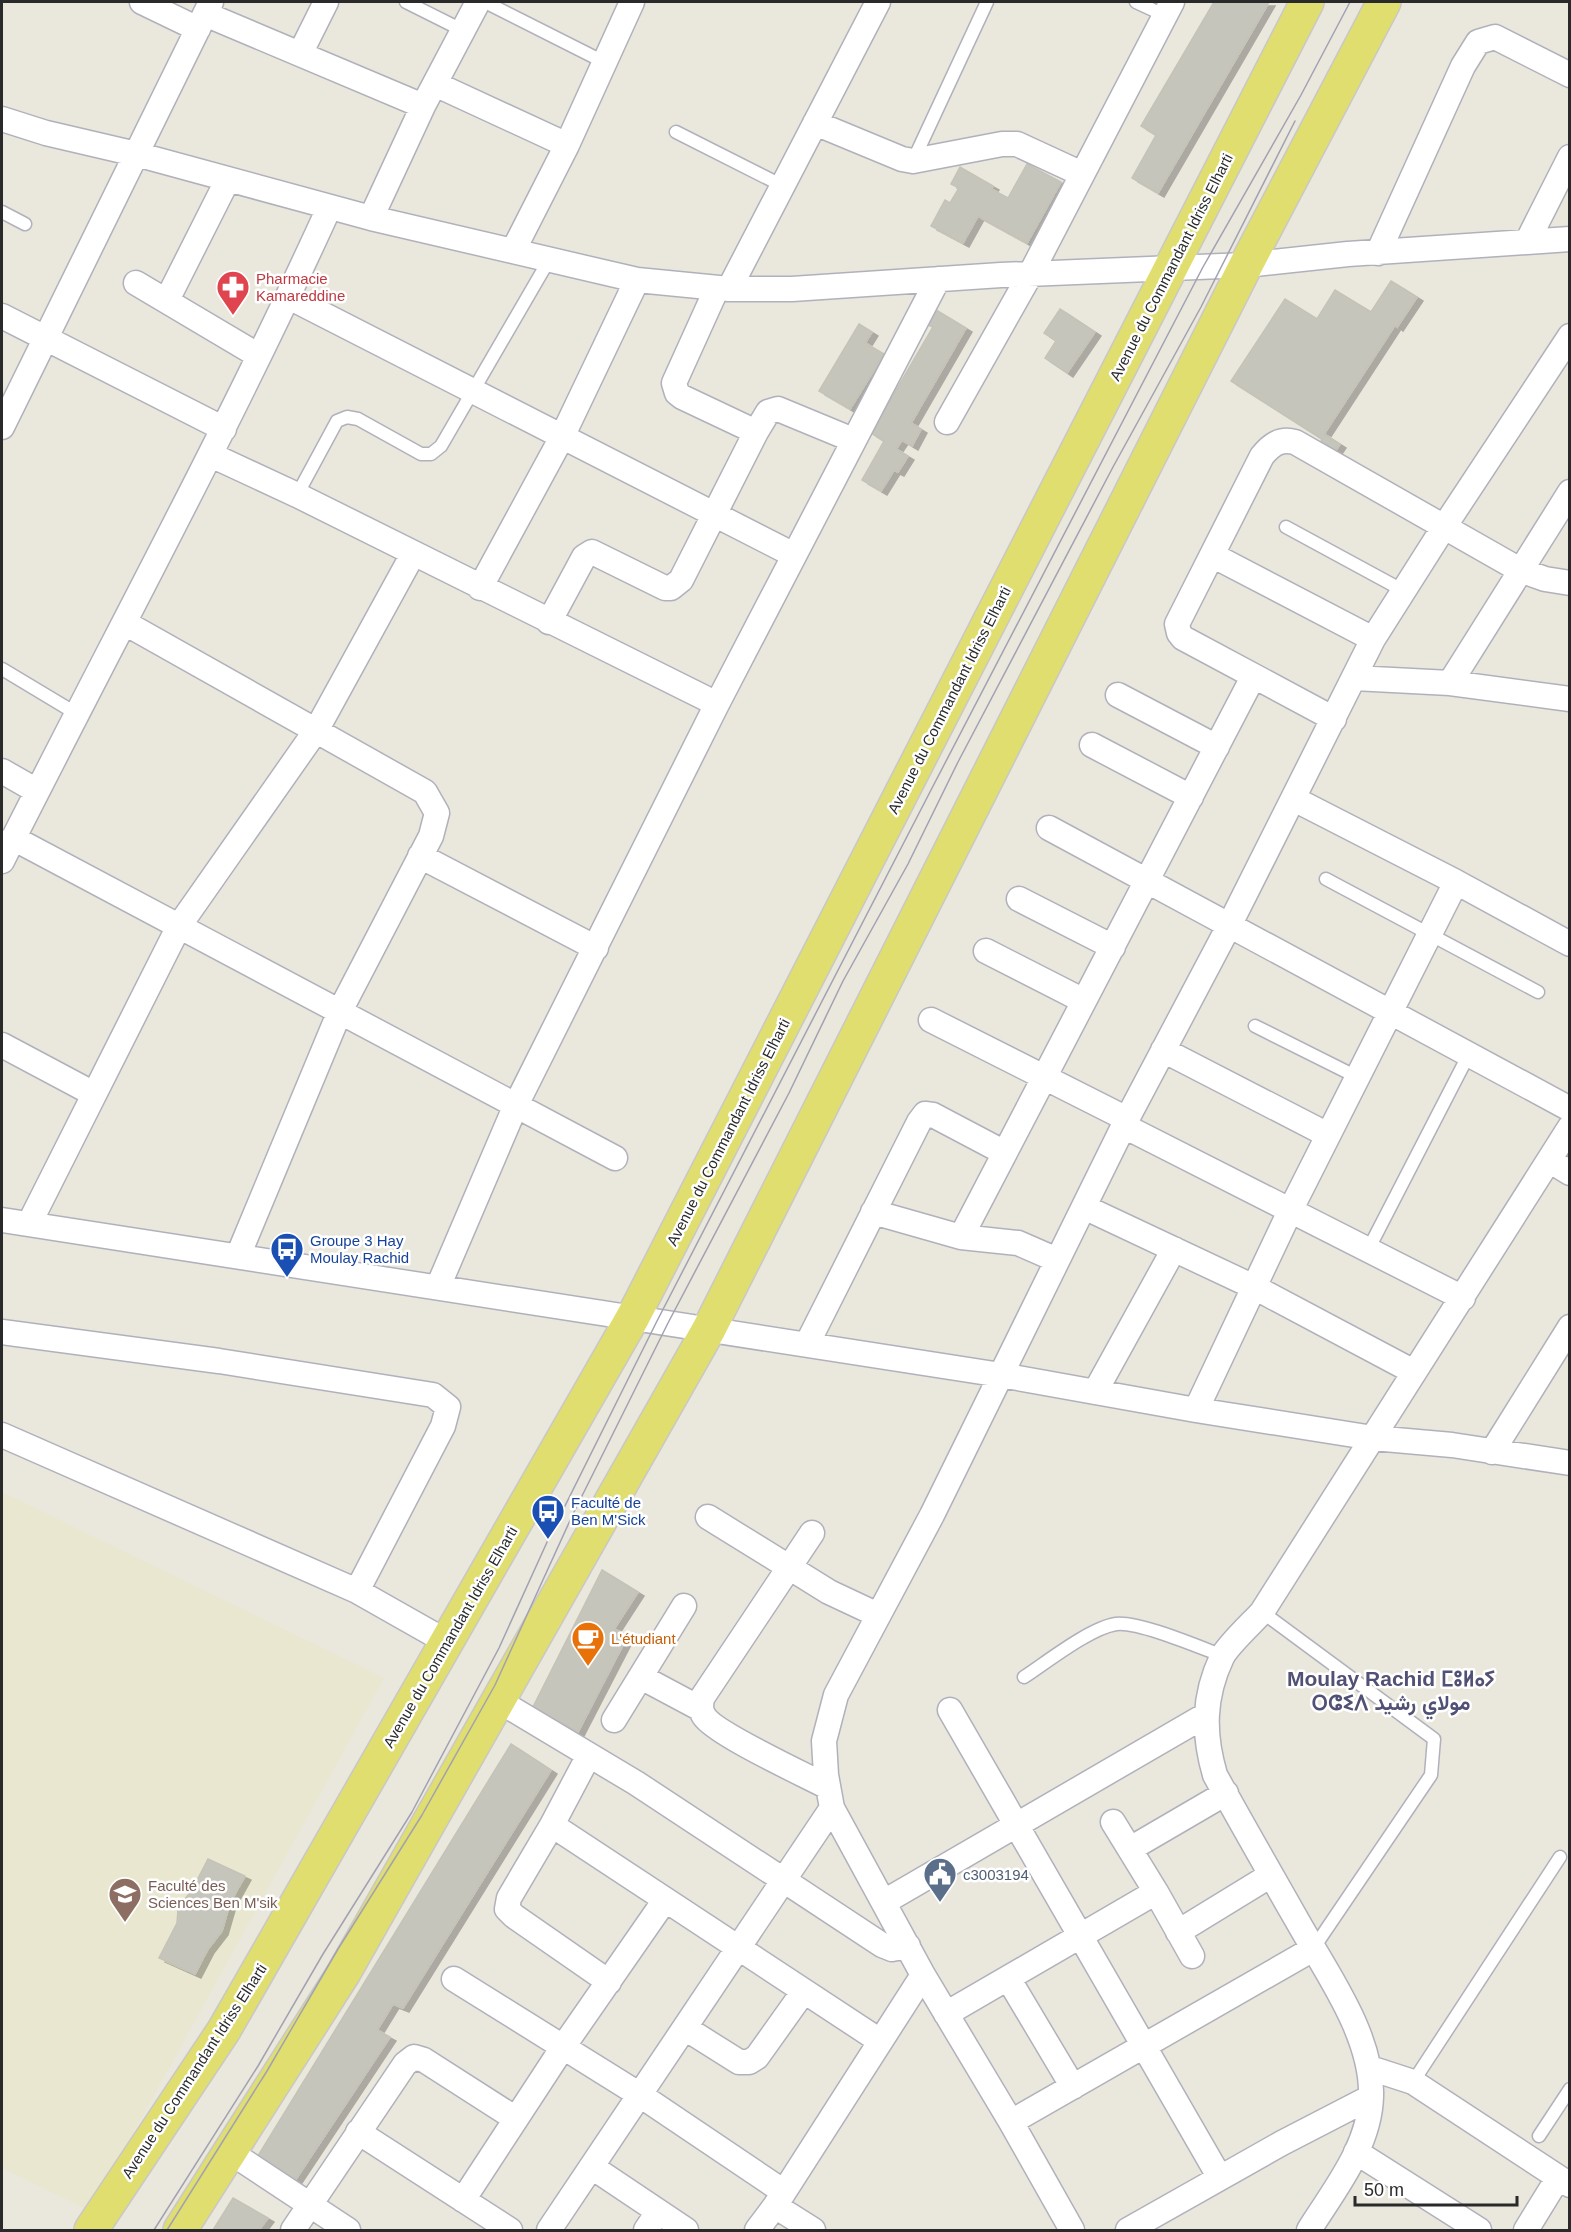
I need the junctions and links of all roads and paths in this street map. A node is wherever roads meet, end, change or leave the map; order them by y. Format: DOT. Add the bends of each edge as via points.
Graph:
graph roads {
  1 [pos="142,2"];
  2 [pos="326,2"];
  3 [pos="406,2"];
  4 [pos="477,2"];
  5 [pos="485,2"];
  6 [pos="632,2"];
  7 [pos="878,2"];
  8 [pos="987,2"];
  9 [pos="1136,2"];
  10 [pos="1306,2"];
  11 [pos="1384,2"];
  12 [pos="1168,8"];
  13 [pos="205,15"];
  14 [pos="462,30"];
  15 [pos="300,54"];
  16 [pos="604,62"];
  17 [pos="1569,75"];
  18 [pos="435,84"];
  19 [pos="423,106"];
  20 [pos="2,119"];
  21 [pos="815,123"];
  22 [pos="676,132"];
  23 [pos="567,145"];
  24 [pos="136,154"];
  25 [pos="1569,157"];
  26 [pos="913,161"];
  27 [pos="1082,174"];
  28 [pos="227,181"];
  29 [pos="783,186"];
  30 [pos="329,208"];
  31 [pos="2,212"];
  32 [pos="370,218"];
  33 [pos="25,224"];
  34 [pos="1569,239"];
  35 [pos="1527,242"];
  36 [pos="513,251"];
  37 [pos="1378,253"];
  38 [pos="549,260"];
  39 [pos="1246,265"];
  40 [pos="1170,268"];
  41 [pos="1031,273"];
  42 [pos="938,279"];
  43 [pos="637,280"];
  44 [pos="136,283"];
  45 [pos="723,288"];
  46 [pos="289,297"];
  47 [pos="166,300"];
  48 [pos="2,316"];
  49 [pos="45,339"];
  50 [pos="1567,347"];
  51 [pos="259,356"];
  52 [pos="473,391"];
  53 [pos="947,422"];
  54 [pos="2,427"];
  55 [pos="224,429"];
  56 [pos="756,432"];
  57 [pos="562,437"];
  58 [pos="853,440"];
  59 [pos="211,455"];
  60 [pos="1569,492"];
  61 [pos="297,495"];
  62 [pos="713,514"];
  63 [pos="1286,527"];
  64 [pos="1444,527"];
  65 [pos="413,554"];
  66 [pos="794,555"];
  67 [pos="1212,555"];
  68 [pos="1520,570"];
  69 [pos="1569,583"];
  70 [pos="480,588"];
  71 [pos="1404,591"];
  72 [pos="125,622"];
  73 [pos="549,622"];
  74 [pos="1373,639"];
  75 [pos="2,669"];
  76 [pos="1253,676"];
  77 [pos="1354,678"];
  78 [pos="1450,683"];
  79 [pos="1118,695"];
  80 [pos="1569,699"];
  81 [pos="717,704"];
  82 [pos="76,714"];
  83 [pos="1335,719"];
  84 [pos="317,729"];
  85 [pos="1092,745"];
  86 [pos="1216,747"];
  87 [pos="2,771"];
  88 [pos="37,791"];
  89 [pos="1191,797"];
  90 [pos="1294,799"];
  91 [pos="1048,828"];
  92 [pos="13,838"];
  93 [pos="420,856"];
  94 [pos="2,861"];
  95 [pos="1326,879"];
  96 [pos="1148,880"];
  97 [pos="1456,882"];
  98 [pos="1019,899"];
  99 [pos="1230,924"];
  100 [pos="179,926"];
  101 [pos="1429,934"];
  102 [pos="1569,944"];
  103 [pos="1113,947"];
  104 [pos="596,948"];
  105 [pos="986,951"];
  106 [pos="1538,992"];
  107 [pos="1084,1001"];
  108 [pos="340,1011"];
  109 [pos="1390,1011"];
  110 [pos="931,1020"];
  111 [pos="1255,1026"];
  112 [pos="2,1046"];
  113 [pos="1163,1050"];
  114 [pos="1469,1054"];
  115 [pos="1357,1077"];
  116 [pos="1044,1078"];
  117 [pos="94,1094"];
  118 [pos="515,1107"];
  119 [pos="1569,1109"];
  120 [pos="1125,1122"];
  121 [pos="1569,1127"];
  122 [pos="1328,1135"];
  123 [pos="1005,1153"];
  124 [pos="615,1158"];
  125 [pos="1549,1160"];
  126 [pos="1569,1173"];
  127 [pos="1084,1207"];
  128 [pos="1290,1211"];
  129 [pos="873,1212"];
  130 [pos="2,1220"];
  131 [pos="29,1224"];
  132 [pos="961,1237"];
  133 [pos="1174,1249"];
  134 [pos="1368,1250"];
  135 [pos="238,1256"];
  136 [pos="1057,1260"];
  137 [pos="438,1287"];
  138 [pos="1254,1287"];
  139 [pos="1463,1298"];
  140 [pos="633,1317"];
  141 [pos="1569,1327"];
  142 [pos="709,1329"];
  143 [pos="2,1332"];
  144 [pos="807,1344"];
  145 [pos="1414,1372"];
  146 [pos="1001,1375"];
  147 [pos="1095,1392"];
  148 [pos="1196,1410"];
  149 [pos="2,1435"];
  150 [pos="1373,1438"];
  151 [pos="1492,1452"];
  152 [pos="1569,1462"];
  153 [pos="708,1517"];
  154 [pos="812,1533"];
  155 [pos="789,1567"];
  156 [pos="357,1592"];
  157 [pos="684,1606"];
  158 [pos="1262,1612"];
  159 [pos="878,1615"];
  160 [pos="447,1642"];
  161 [pos="1223,1656"];
  162 [pos="641,1677"];
  163 [pos="1024,1677"];
  164 [pos="499,1701"];
  165 [pos="701,1709"];
  166 [pos="950,1710"];
  167 [pos="1206,1715"];
  168 [pos="614,1720"];
  169 [pos="589,1755"];
  170 [pos="1226,1794"];
  171 [pos="830,1798"];
  172 [pos="1113,1822"];
  173 [pos="552,1826"];
  174 [pos="1017,1826"];
  175 [pos="1130,1849"];
  176 [pos="1560,1857"];
  177 [pos="1271,1875"];
  178 [pos="784,1879"];
  179 [pos="1156,1893"];
  180 [pos="665,1900"];
  181 [pos="884,1902"];
  182 [pos="1178,1932"];
  183 [pos="1081,1936"];
  184 [pos="908,1946"];
  185 [pos="738,1948"];
  186 [pos="1313,1949"];
  187 [pos="1191,1956"];
  188 [pos="923,1974"];
  189 [pos="1008,1978"];
  190 [pos="454,1979"];
  191 [pos="609,1982"];
  192 [pos="804,1991"];
  193 [pos="946,2014"];
  194 [pos="685,2028"];
  195 [pos="880,2041"];
  196 [pos="1144,2047"];
  197 [pos="563,2048"];
  198 [pos="1370,2068"];
  199 [pos="1413,2082"];
  200 [pos="1073,2087"];
  201 [pos="1569,2089"];
  202 [pos="640,2095"];
  203 [pos="1371,2097"];
  204 [pos="516,2119"];
  205 [pos="1011,2122"];
  206 [pos="358,2132"];
  207 [pos="1539,2136"];
  208 [pos="230,2152"];
  209 [pos="1356,2152"];
  210 [pos="592,2167"];
  211 [pos="1220,2178"];
  212 [pos="1564,2181"];
  213 [pos="780,2199"];
  214 [pos="463,2200"];
  215 [pos="309,2205"];
  216 [pos="652,2221"];
  217 [pos="91,2230"];
  218 [pos="180,2230"];
  219 [pos="293,2230"];
  220 [pos="348,2230"];
  221 [pos="510,2230"];
  222 [pos="549,2230"];
  223 [pos="686,2230"];
  224 [pos="757,2230"];
  225 [pos="813,2230"];
  226 [pos="1072,2230"];
  227 [pos="1128,2230"];
  228 [pos="1309,2230"];
  229 [pos="1479,2230"];
  230 [pos="1526,2230"];
  1 -- 13 [label="street"];
  2 -- 15 [label="street"];
  3 -- 14 [label="lane"];
  4 -- 14 [label="street"];
  5 -- 16 [label="lane"];
  6 -- 16 [label="street"];
  7 -- 21 [label="street"];
  8 -- 26 [label="lane"];
  9 -- 12 [label="lane"];
  10 -- 40 [label="main road, Avenue du Commandant Idriss Elharti"];
  11 -- 39 [label="main road"];
  12 -- 27 [label="street"];
  13 -- 15 [label="street"];
  13 -- 24 [label="street"];
  14 -- 18 [label="street"];
  15 -- 19 [label="street"];
  16 -- 23 [label="street"];
  17 -- 37 [label="street" via="1495,37 1478,42 1463,66"];
  18 -- 19 [label="street"];
  18 -- 23 [label="street"];
  19 -- 32 [label="street"];
  20 -- 24 [label="street"];
  21 -- 26 [label="street"];
  21 -- 29 [label="street"];
  22 -- 29 [label="lane"];
  23 -- 36 [label="street"];
  24 -- 28 [label="street"];
  24 -- 49 [label="street"];
  25 -- 35 [label="street"];
  26 -- 27 [label="street" via="1017,144"];
  27 -- 41 [label="street"];
  28 -- 30 [label="street"];
  28 -- 47 [label="street"];
  29 -- 45 [label="street"];
  30 -- 32 [label="street"];
  30 -- 46 [label="street"];
  31 -- 33 [label="lane"];
  32 -- 36 [label="street"];
  34 -- 35 [label="street"];
  35 -- 37 [label="street"];
  36 -- 38 [label="street"];
  37 -- 39 [label="street"];
  38 -- 43 [label="street"];
  38 -- 52 [label="lane"];
  39 -- 40 [label="street"];
  39 -- 142 [label="main road"];
  40 -- 41 [label="street"];
  40 -- 140 [label="main road, Avenue du Commandant Idriss Elharti"];
  41 -- 42 [label="street"];
  41 -- 53 [label="street"];
  42 -- 45 [label="street" via="792,289"];
  42 -- 58 [label="street"];
  43 -- 45 [label="street"];
  43 -- 57 [label="street"];
  44 -- 47 [label="street"];
  45 -- 56 [label="street" via="674,388 682,397"];
  46 -- 51 [label="street"];
  46 -- 52 [label="street"];
  47 -- 51 [label="street"];
  48 -- 49 [label="street"];
  49 -- 54 [label="street"];
  49 -- 55 [label="street"];
  50 -- 64 [label="street"];
  51 -- 55 [label="street"];
  52 -- 57 [label="street"];
  52 -- 61 [label="lane" via="441,446 430,454 422,454 358,420 346,417 337,421"];
  55 -- 59 [label="street"];
  56 -- 58 [label="street" via="768,412 778,409"];
  56 -- 62 [label="street"];
  57 -- 62 [label="street"];
  57 -- 70 [label="street"];
  58 -- 66 [label="street"];
  59 -- 61 [label="street"];
  59 -- 72 [label="street"];
  60 -- 68 [label="street"];
  61 -- 65 [label="street"];
  62 -- 66 [label="street"];
  62 -- 73 [label="street" via="675,586 665,588 592,552 584,557"];
  63 -- 71 [label="lane"];
  64 -- 67 [label="street" via="1288,440 1278,442 1262,456"];
  64 -- 68 [label="street"];
  64 -- 71 [label="street"];
  65 -- 70 [label="street"];
  65 -- 84 [label="street"];
  66 -- 81 [label="street"];
  67 -- 74 [label="street"];
  67 -- 76 [label="street" via="1178,629 1184,638"];
  68 -- 69 [label="street"];
  68 -- 78 [label="street"];
  70 -- 73 [label="street"];
  71 -- 74 [label="street"];
  72 -- 82 [label="street"];
  72 -- 84 [label="street"];
  73 -- 81 [label="street"];
  74 -- 77 [label="street"];
  75 -- 82 [label="lane"];
  76 -- 83 [label="street"];
  76 -- 86 [label="street"];
  77 -- 78 [label="street"];
  77 -- 83 [label="street"];
  78 -- 80 [label="street"];
  79 -- 86 [label="street"];
  81 -- 104 [label="street"];
  82 -- 88 [label="street"];
  83 -- 90 [label="street"];
  84 -- 93 [label="street" via="425,792 437,813"];
  84 -- 100 [label="street"];
  85 -- 89 [label="street"];
  86 -- 89 [label="street"];
  87 -- 88 [label="street"];
  88 -- 92 [label="street"];
  89 -- 96 [label="street"];
  90 -- 97 [label="street"];
  90 -- 99 [label="street"];
  91 -- 96 [label="street"];
  92 -- 94 [label="street"];
  92 -- 100 [label="street"];
  93 -- 104 [label="street"];
  93 -- 108 [label="street"];
  95 -- 101 [label="lane"];
  96 -- 99 [label="street"];
  96 -- 103 [label="street"];
  97 -- 101 [label="street"];
  97 -- 102 [label="street"];
  98 -- 103 [label="street"];
  99 -- 109 [label="street"];
  99 -- 113 [label="street"];
  100 -- 108 [label="street"];
  100 -- 117 [label="street"];
  101 -- 106 [label="lane"];
  101 -- 109 [label="street"];
  103 -- 107 [label="street"];
  104 -- 118 [label="street"];
  105 -- 107 [label="street"];
  107 -- 116 [label="street"];
  108 -- 118 [label="street"];
  108 -- 135 [label="street"];
  109 -- 114 [label="street"];
  109 -- 115 [label="street"];
  110 -- 116 [label="street"];
  111 -- 115 [label="lane"];
  112 -- 117 [label="street"];
  113 -- 120 [label="street"];
  113 -- 122 [label="street"];
  114 -- 119 [label="street"];
  114 -- 134 [label="lane"];
  115 -- 122 [label="street"];
  116 -- 120 [label="street"];
  116 -- 123 [label="street"];
  117 -- 131 [label="street"];
  118 -- 124 [label="street"];
  118 -- 137 [label="street"];
  120 -- 127 [label="street"];
  120 -- 128 [label="street"];
  121 -- 125 [label="street"];
  122 -- 128 [label="street"];
  123 -- 129 [label="street" via="925,1114"];
  123 -- 132 [label="street"];
  125 -- 126 [label="street"];
  125 -- 139 [label="street"];
  127 -- 133 [label="street"];
  127 -- 136 [label="street"];
  128 -- 134 [label="street"];
  128 -- 138 [label="street"];
  129 -- 132 [label="street"];
  129 -- 144 [label="street"];
  130 -- 131 [label="street"];
  131 -- 135 [label="street"];
  132 -- 136 [label="street" via="1018,1244"];
  133 -- 138 [label="street"];
  133 -- 147 [label="street"];
  134 -- 139 [label="street"];
  135 -- 137 [label="street"];
  136 -- 146 [label="street"];
  137 -- 140 [label="street"];
  138 -- 145 [label="street"];
  138 -- 148 [label="street"];
  139 -- 145 [label="street"];
  140 -- 142 [label="street"];
  140 -- 160 [label="main road, Avenue du Commandant Idriss Elharti"];
  141 -- 151 [label="street"];
  142 -- 144 [label="street"];
  142 -- 164 [label="main road"];
  143 -- 156 [label="street" via="433,1395 448,1407 443,1426"];
  144 -- 146 [label="street"];
  145 -- 150 [label="street"];
  146 -- 147 [label="street"];
  146 -- 159 [label="street"];
  147 -- 148 [label="street"];
  148 -- 150 [label="street"];
  149 -- 156 [label="street"];
  150 -- 151 [label="street"];
  150 -- 158 [label="street"];
  151 -- 152 [label="street"];
  153 -- 155 [label="street"];
  154 -- 155 [label="street"];
  155 -- 159 [label="street" via="829,1592"];
  155 -- 165 [label="street" via="702,1698"];
  156 -- 160 [label="street"];
  157 -- 162 [label="street"];
  158 -- 161 [label="street"];
  158 -- 186 [label="lane" via="1434,1738 1431,1775"];
  159 -- 171 [label="street" via="836,1695 824,1741"];
  160 -- 217 [label="main road, Avenue du Commandant Idriss Elharti" via="224,2030"];
  161 -- 163 [label="lane" via="1138,1626 1117,1624 1098,1629"];
  161 -- 167 [label="street"];
  162 -- 165 [label="street"];
  162 -- 168 [label="street"];
  164 -- 169 [label="street"];
  164 -- 208 [label="main road" via="343,1974"];
  165 -- 171 [label="street" via="705,1718 724,1733"];
  166 -- 174 [label="street"];
  167 -- 170 [label="street" via="1207,1749"];
  167 -- 174 [label="street"];
  169 -- 173 [label="street"];
  169 -- 178 [label="street"];
  170 -- 175 [label="street"];
  170 -- 177 [label="street"];
  171 -- 178 [label="street"];
  171 -- 181 [label="street"];
  172 -- 175 [label="street"];
  173 -- 180 [label="street"];
  173 -- 191 [label="street" via="509,1898 507,1909"];
  174 -- 181 [label="street"];
  174 -- 183 [label="street"];
  175 -- 179 [label="street"];
  176 -- 199 [label="lane"];
  177 -- 182 [label="street"];
  177 -- 186 [label="street"];
  178 -- 184 [label="street" via="882,1945 892,1949"];
  178 -- 185 [label="street"];
  179 -- 182 [label="street"];
  179 -- 183 [label="street"];
  180 -- 185 [label="street"];
  180 -- 191 [label="street"];
  181 -- 184 [label="street"];
  182 -- 187 [label="street"];
  183 -- 189 [label="street"];
  183 -- 196 [label="street"];
  184 -- 188 [label="street"];
  185 -- 192 [label="street"];
  185 -- 194 [label="street"];
  186 -- 196 [label="street"];
  186 -- 198 [label="street" via="1358,2034"];
  188 -- 193 [label="street"];
  188 -- 195 [label="street"];
  189 -- 193 [label="street"];
  189 -- 200 [label="street"];
  190 -- 197 [label="street"];
  191 -- 197 [label="street"];
  192 -- 194 [label="street" via="749,2062 740,2062"];
  192 -- 195 [label="street"];
  193 -- 205 [label="street"];
  194 -- 202 [label="street"];
  195 -- 213 [label="street"];
  196 -- 200 [label="street"];
  196 -- 211 [label="street"];
  197 -- 202 [label="street"];
  197 -- 204 [label="street"];
  198 -- 199 [label="street"];
  198 -- 203 [label="street"];
  199 -- 212 [label="street"];
  200 -- 205 [label="street"];
  201 -- 207 [label="lane"];
  202 -- 210 [label="street"];
  202 -- 213 [label="street"];
  203 -- 209 [label="street" via="1364,2136"];
  203 -- 211 [label="street"];
  204 -- 206 [label="street" via="414,2057 405,2064"];
  204 -- 214 [label="street"];
  205 -- 226 [label="street"];
  206 -- 214 [label="street"];
  206 -- 215 [label="street"];
  208 -- 215 [label="street"];
  208 -- 218 [label="main road"];
  209 -- 228 [label="street"];
  209 -- 229 [label="street"];
  210 -- 216 [label="street"];
  210 -- 222 [label="street"];
  211 -- 227 [label="street"];
  212 -- 230 [label="street"];
  213 -- 224 [label="street"];
  213 -- 225 [label="street"];
  214 -- 221 [label="street"];
  215 -- 219 [label="street"];
  215 -- 220 [label="street"];
  216 -- 223 [label="street"];
}
